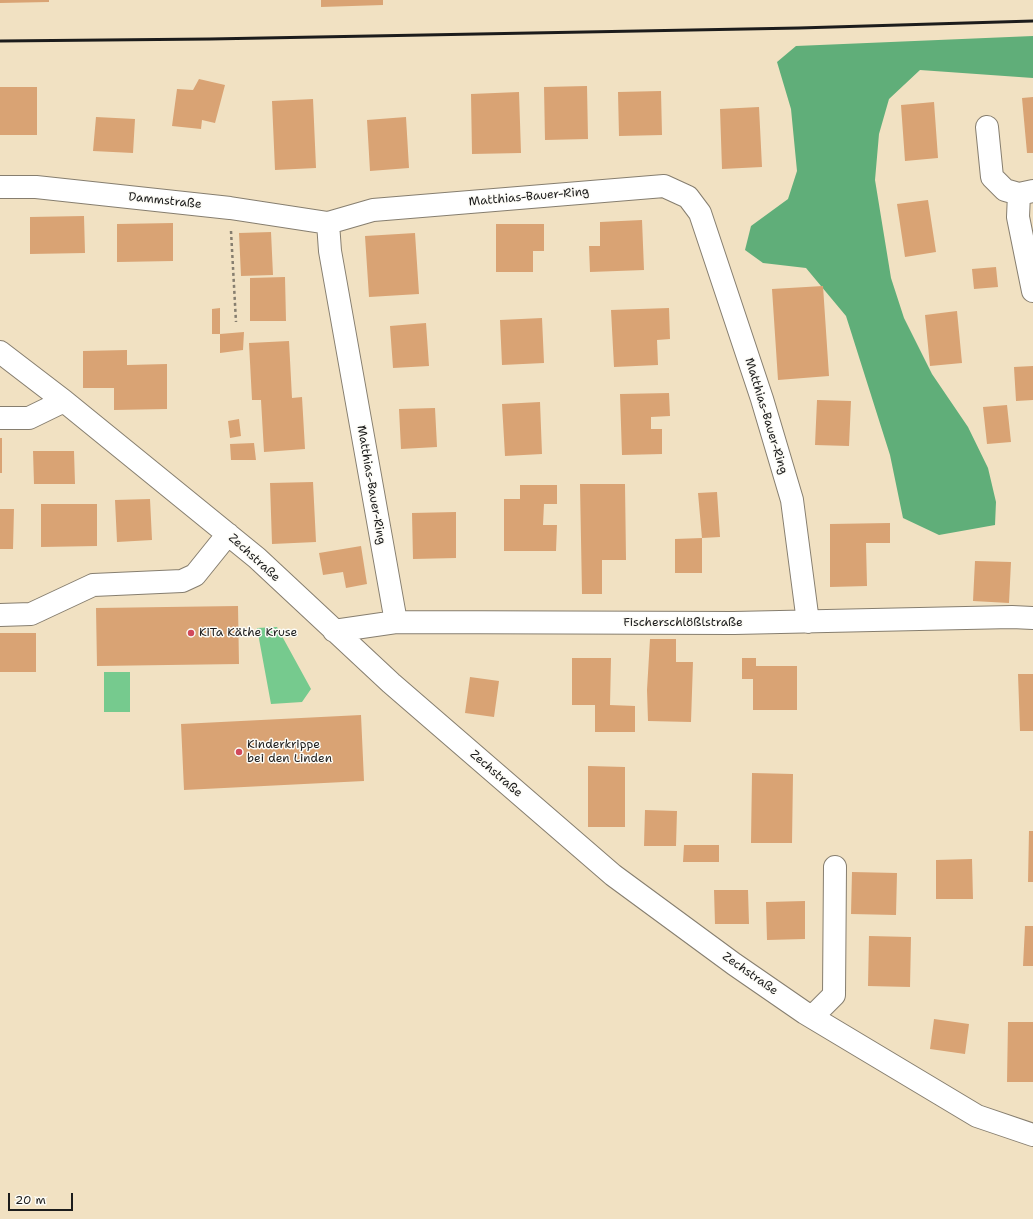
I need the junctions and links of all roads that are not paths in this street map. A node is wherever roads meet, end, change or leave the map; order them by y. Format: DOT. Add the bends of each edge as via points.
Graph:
graph roads {
  1 [pos="987,127"];
  2 [pos="0,186"];
  3 [pos="1026,192"];
  4 [pos="328,223"];
  5 [pos="1033,291"];
  6 [pos="0,352"];
  7 [pos="64,401"];
  8 [pos="0,418"];
  9 [pos="228,534"];
  10 [pos="0,615"];
  11 [pos="1033,618"];
  12 [pos="396,622"];
  13 [pos="808,622"];
  14 [pos="334,631"];
  15 [pos="835,867"];
  16 [pos="812,1017"];
  17 [pos="1033,1135"];
  1 -- 3 [label="street" via="992,177 1005,190"];
  2 -- 4 [label="street, Dammstraße" via="36,187 230,208"];
  3 -- 5 [label="street" via="1018,217"];
  4 -- 12 [label="street, Matthias-Bauer-Ring" via="330,251"];
  4 -- 13 [label="street, Matthias-Bauer-Ring" via="373,210 664,186 688,196 700,213 762,399 792,500"];
  6 -- 7 [label="street, Zechstraße"];
  7 -- 8 [label="street" via="29,418"];
  7 -- 9 [label="street, Zechstraße"];
  9 -- 10 [label="street" via="195,575 182,581 93,585 31,614"];
  9 -- 14 [label="street, Zechstraße"];
  11 -- 13 [label="street, Fischerschlößlstraße"];
  12 -- 13 [label="street, Fischerschlößlstraße"];
  12 -- 14 [label="street, Fischerschlößlstraße"];
  14 -- 16 [label="street, Zechstraße" via="390,683 613,875 734,964"];
  15 -- 16 [label="street" via="834,995"];
  16 -- 17 [label="street, Zechstraße" via="977,1116"];
}
